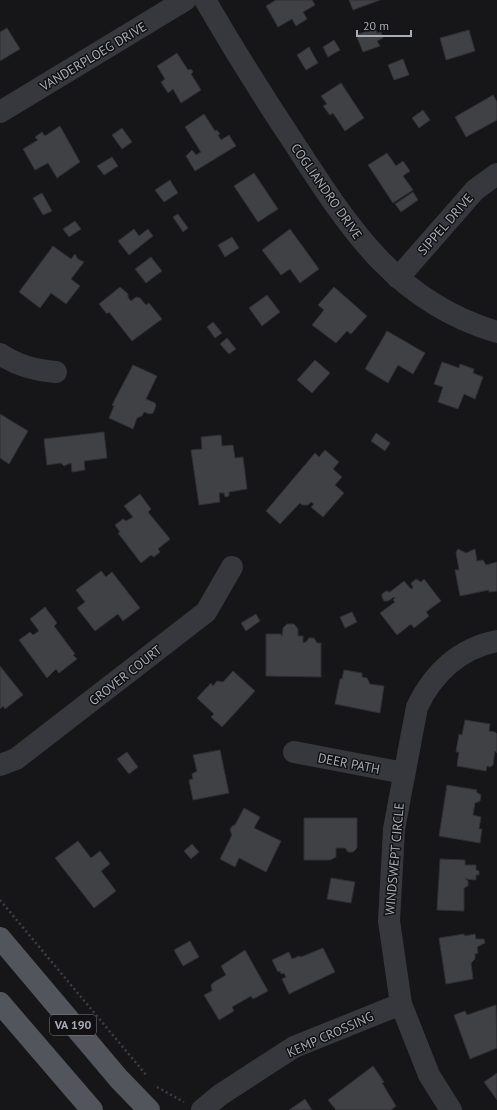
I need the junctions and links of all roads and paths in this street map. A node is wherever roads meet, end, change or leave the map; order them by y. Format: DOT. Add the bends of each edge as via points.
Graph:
graph roads {
  1 [pos="185,0"];
  2 [pos="205,0"];
  3 [pos="0,112"];
  4 [pos="497,174"];
  5 [pos="398,278"];
  6 [pos="497,332"];
  7 [pos="0,354"];
  8 [pos="56,372"];
  9 [pos="232,566"];
  10 [pos="497,641"];
  11 [pos="294,752"];
  12 [pos="0,765"];
  13 [pos="404,773"];
  14 [pos="0,900"];
  15 [pos="0,938"];
  16 [pos="0,1003"];
  17 [pos="401,1004"];
  18 [pos="148,1078"];
  19 [pos="153,1083"];
  20 [pos="194,1107"];
  21 [pos="92,1110"];
  22 [pos="148,1110"];
  23 [pos="451,1110"];
  1 -- 3 [label="street, VANDERPLOEG DRIVE"];
  2 -- 5 [label="street, COGLIANDRO DRIVE" via="251,77 320,183 356,234"];
  4 -- 5 [label="street, SIPPEL DRIVE" via="475,190"];
  5 -- 6 [label="street, COGLIANDRO DRIVE" via="440,308"];
  7 -- 8 [label="street" via="33,370"];
  9 -- 12 [label="street, GROVER COURT" via="206,612 16,760"];
  10 -- 13 [label="street, WINDSWEPT CIRCLE" via="480,644 448,663 424,691 417,707"];
  11 -- 13 [label="street, DEER PATH"];
  13 -- 17 [label="street, WINDSWEPT CIRCLE" via="394,829 388,922"];
  14 -- 18 [label="path"];
  15 -- 22 [label="main road, VA 190" via="104,1062"];
  16 -- 21 [label="main road, VA 190"];
  17 -- 20 [label="street, KEMP CROSSING" via="294,1047 220,1095"];
  17 -- 23 [label="street, WINDSWEPT CIRCLE" via="429,1075"];
  19 -- 20 [label="path" via="157,1088"];
}
